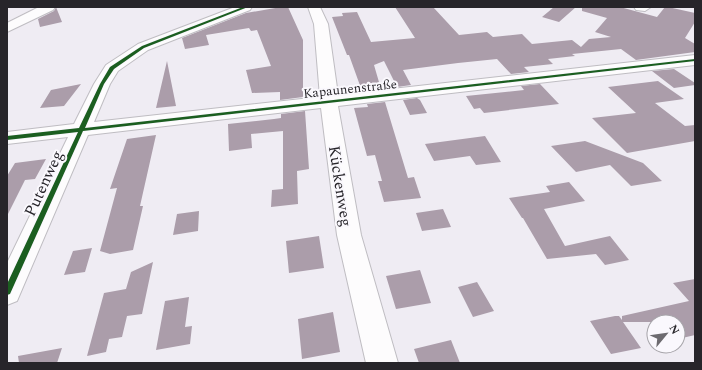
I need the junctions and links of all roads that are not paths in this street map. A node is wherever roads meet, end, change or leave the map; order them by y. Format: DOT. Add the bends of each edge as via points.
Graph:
graph roads {
  1 [pos="49,7"];
  2 [pos="246,7"];
  3 [pos="640,7"];
  4 [pos="645,7"];
  5 [pos="320,8"];
  6 [pos="7,28"];
  7 [pos="695,60"];
  8 [pos="329,102"];
  9 [pos="83,130"];
  10 [pos="7,138"];
  11 [pos="7,292"];
  12 [pos="382,363"];
  1 -- 6 [label="street"];
  2 -- 9 [label="street, Putenweg" via="142,47 127,56 112,68 102,84"];
  3 -- 4 [label="street"];
  5 -- 8 [label="street, Kückenweg" via="330,87"];
  7 -- 8 [label="street, Kapaunenstraße"];
  8 -- 9 [label="street, Kapaunenstraße"];
  8 -- 12 [label="street, Kückenweg" via="349,235"];
  9 -- 10 [label="street, Kapaunenstraße"];
  9 -- 11 [label="street, Putenweg"];
}
